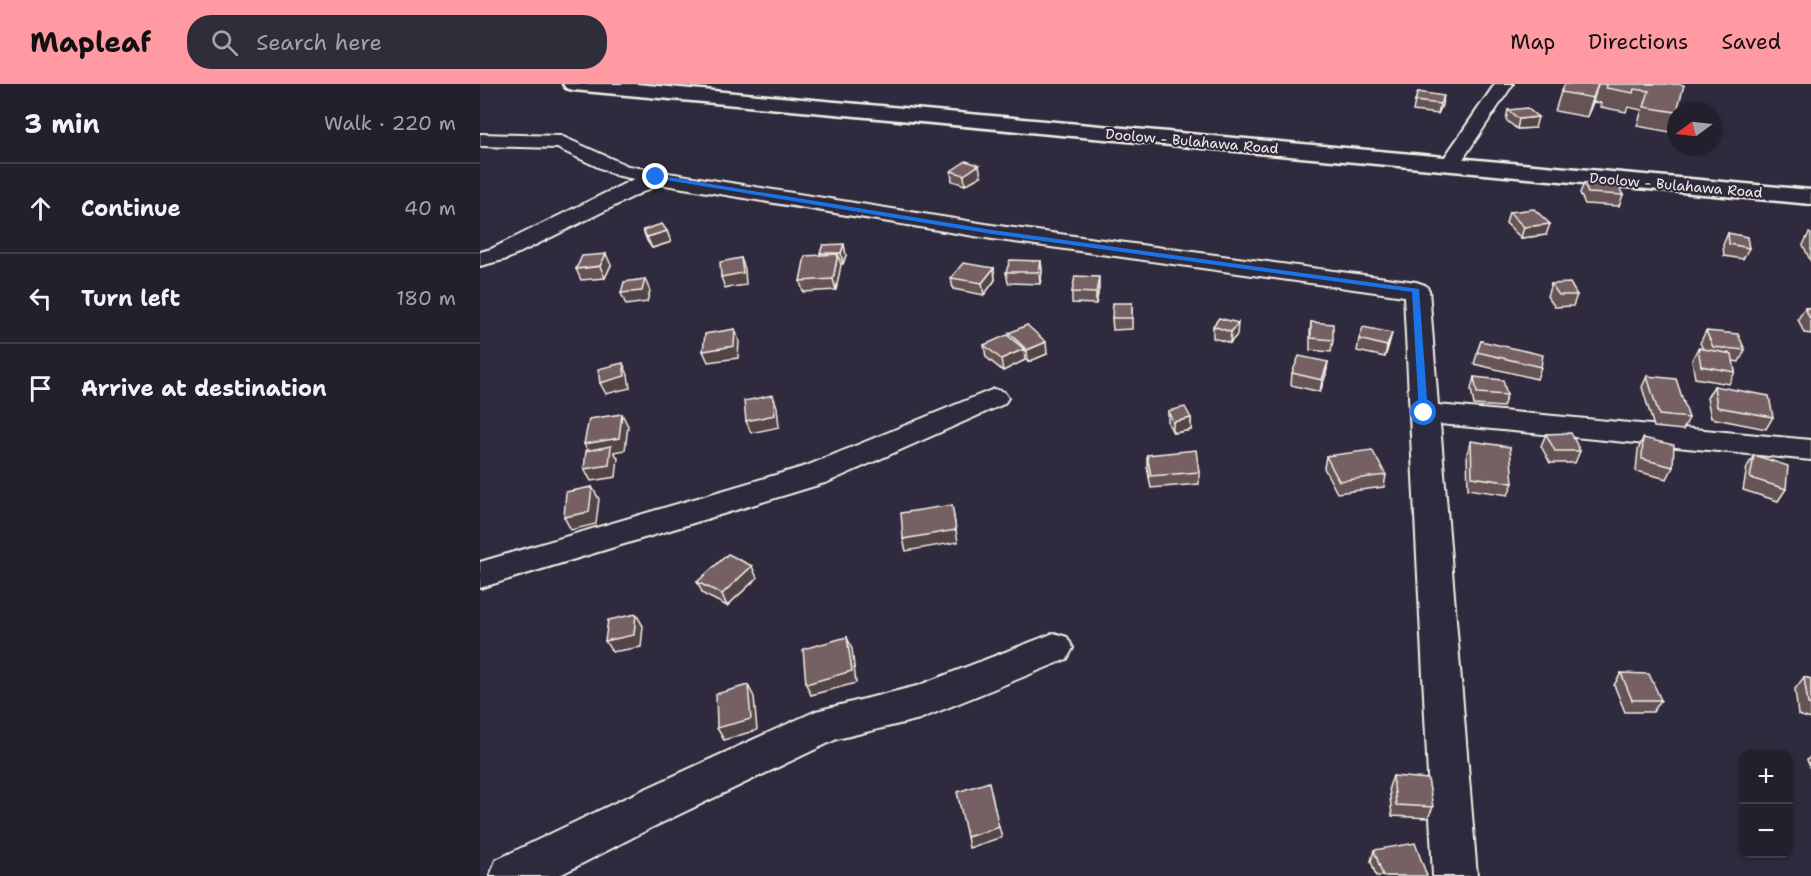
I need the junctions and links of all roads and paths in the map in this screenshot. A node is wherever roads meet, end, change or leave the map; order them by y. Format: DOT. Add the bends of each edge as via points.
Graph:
graph roads {
  1 [pos="573,84"];
  2 [pos="1503,84"];
  3 [pos="480,140"];
  4 [pos="1450,164"];
  5 [pos="656,177"];
  6 [pos="1811,197"];
  7 [pos="480,259"];
  8 [pos="994,398"];
  9 [pos="1424,413"];
  10 [pos="1811,450"];
  11 [pos="480,575"];
  12 [pos="1054,648"];
  13 [pos="512,876"];
  14 [pos="1455,876"];
  1 -- 4 [label="main road, Doolow - Bulahawa Road"];
  2 -- 4 [label="street"];
  3 -- 5 [label="street" via="561,142 622,171"];
  4 -- 6 [label="main road, Doolow - Bulahawa Road"];
  5 -- 7 [label="street" via="499,254"];
  5 -- 9 [label="street" via="992,232 1416,290"];
  8 -- 11 [label="street" via="817,474"];
  9 -- 10 [label="street"];
  9 -- 14 [label="street"];
  12 -- 13 [label="street" via="920,702 830,723"];
}
